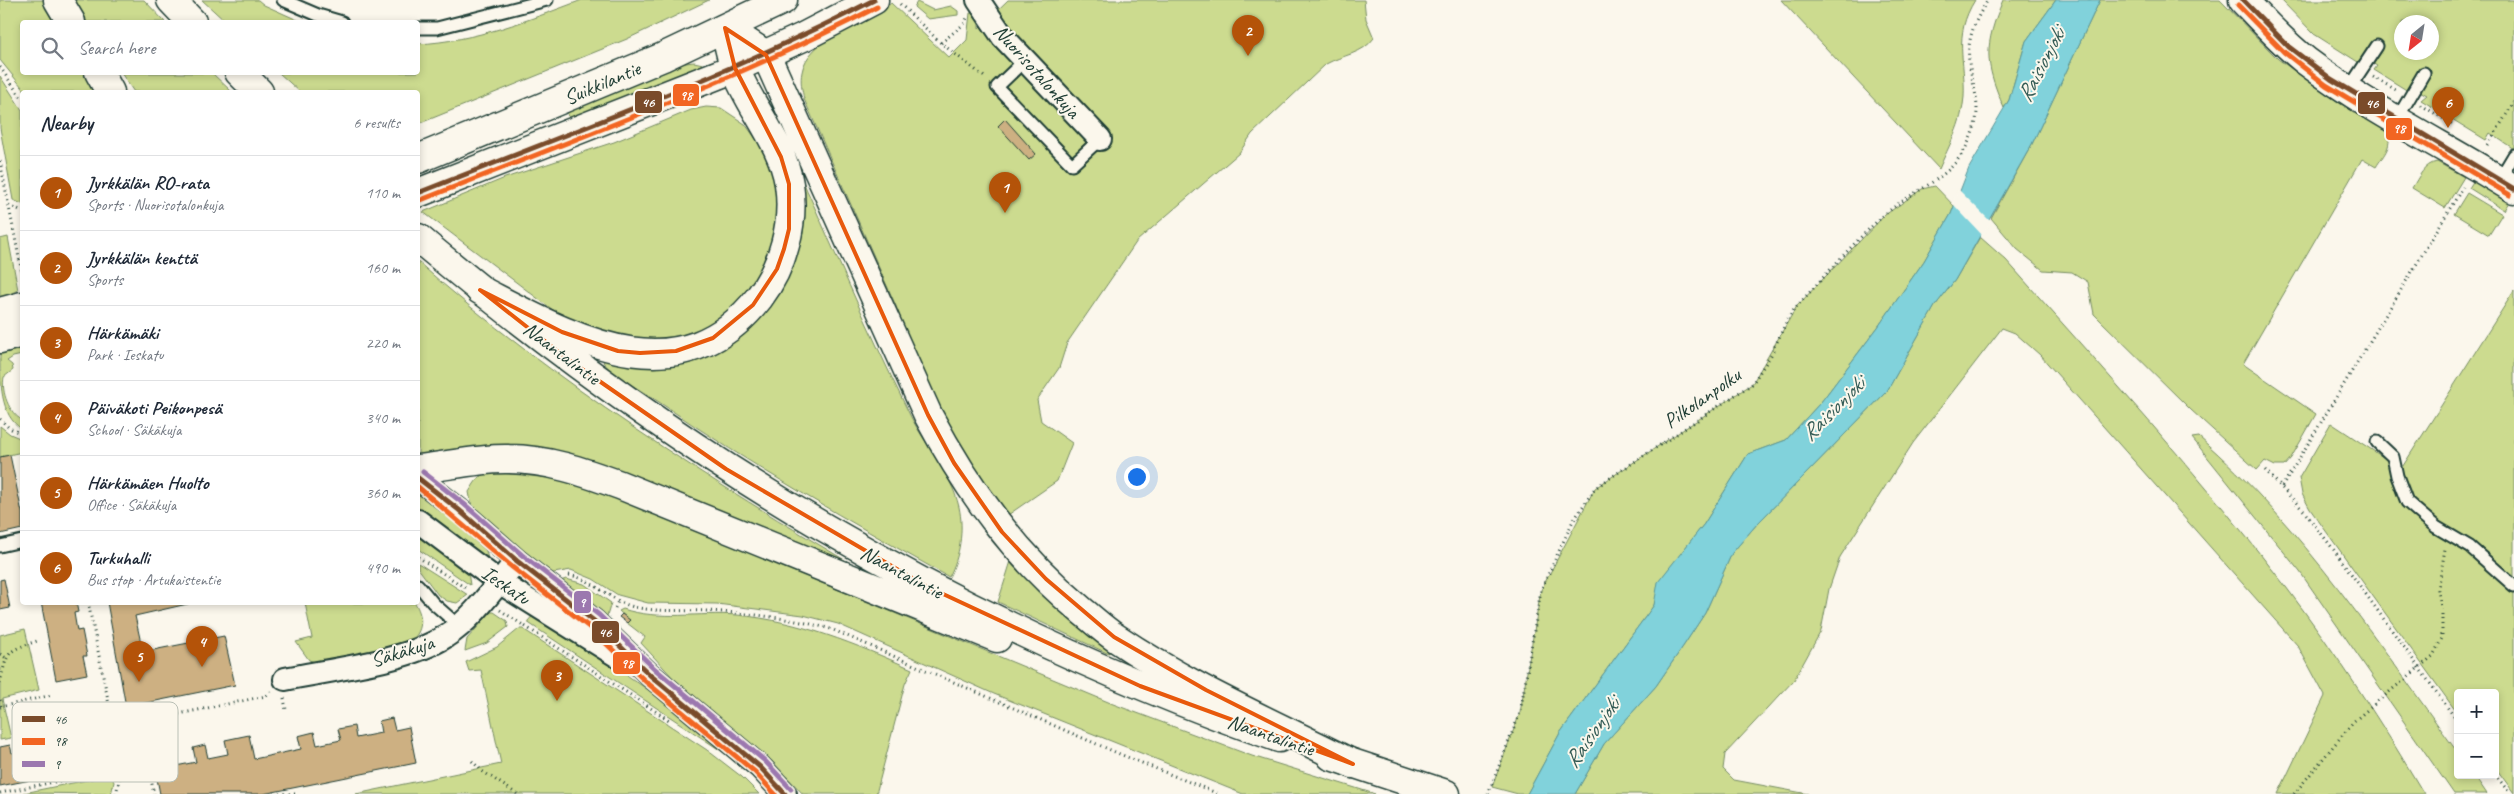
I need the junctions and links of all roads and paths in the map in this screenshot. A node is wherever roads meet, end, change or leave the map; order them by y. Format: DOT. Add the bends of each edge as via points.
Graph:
graph roads {
  1 [pos="58,0"];
  2 [pos="171,0"];
  3 [pos="282,0"];
  4 [pos="547,0"];
  5 [pos="782,0"];
  6 [pos="1988,0"];
  7 [pos="2243,0"];
  8 [pos="887,2"];
  9 [pos="973,8"];
  10 [pos="70,20"];
  11 [pos="190,20"];
  12 [pos="335,20"];
  13 [pos="420,28"];
  14 [pos="725,28"];
  15 [pos="941,43"];
  16 [pos="2377,46"];
  17 [pos="766,55"];
  18 [pos="1024,61"];
  19 [pos="0,66"];
  20 [pos="735,68"];
  21 [pos="2424,73"];
  22 [pos="101,75"];
  23 [pos="242,75"];
  24 [pos="2354,80"];
  25 [pos="998,87"];
  26 [pos="109,90"];
  27 [pos="257,90"];
  28 [pos="20,96"];
  29 [pos="2514,102"];
  30 [pos="2403,109"];
  31 [pos="2457,126"];
  32 [pos="1100,139"];
  33 [pos="2480,140"];
  34 [pos="2488,145"];
  35 [pos="430,154"];
  36 [pos="0,162"];
  37 [pos="2510,171"];
  38 [pos="2463,187"];
  39 [pos="420,192"];
  40 [pos="9,204"];
  41 [pos="20,210"];
  42 [pos="420,240"];
  43 [pos="20,262"];
  44 [pos="480,290"];
  45 [pos="20,307"];
  46 [pos="0,312"];
  47 [pos="20,334"];
  48 [pos="0,339"];
  49 [pos="0,419"];
  50 [pos="20,433"];
  51 [pos="2377,442"];
  52 [pos="420,469"];
  53 [pos="2265,470"];
  54 [pos="420,480"];
  55 [pos="2282,487"];
  56 [pos="420,523"];
  57 [pos="2446,533"];
  58 [pos="20,541"];
  59 [pos="0,546"];
  60 [pos="420,558"];
  61 [pos="517,561"];
  62 [pos="566,575"];
  63 [pos="499,582"];
  64 [pos="2514,586"];
  65 [pos="420,587"];
  66 [pos="468,590"];
  67 [pos="618,601"];
  68 [pos="89,605"];
  69 [pos="496,607"];
  70 [pos="615,608"];
  71 [pos="459,626"];
  72 [pos="40,640"];
  73 [pos="0,654"];
  74 [pos="6,658"];
  75 [pos="2418,668"];
  76 [pos="650,675"];
  77 [pos="0,683"];
  78 [pos="284,686"];
  79 [pos="1140,686"];
  80 [pos="52,696"];
  81 [pos="266,696"];
  82 [pos="0,700"];
  83 [pos="24,702"];
  84 [pos="110,702"];
  85 [pos="1,707"];
  86 [pos="286,710"];
  87 [pos="178,714"];
  88 [pos="2454,717"];
  89 [pos="677,726"];
  90 [pos="472,761"];
  91 [pos="1353,764"];
  92 [pos="2499,779"];
  93 [pos="51,782"];
  94 [pos="16,789"];
  95 [pos="0,792"];
  96 [pos="19,794"];
  97 [pos="274,794"];
  98 [pos="298,794"];
  99 [pos="517,794"];
  100 [pos="785,794"];
  101 [pos="1219,794"];
  102 [pos="1446,794"];
  103 [pos="1488,794"];
  104 [pos="2294,794"];
  105 [pos="2510,794"];
  1 -- 10 [label="main road"];
  2 -- 11 [label="main road"];
  3 -- 12 [label="lane"];
  4 -- 13 [label="lane" via="437,28"];
  5 -- 14 [label="main road, Suikkilantie"];
  6 -- 103 [label="path, Pilkolanpolku" via="1975,23 1969,48 1978,101 1977,116 1968,143 1950,170 1885,215 1797,306 1752,384 1595,488 1581,507 1541,590 1520,713"];
  7 -- 24 [label="main road" via="2291,48"];
  8 -- 15 [label="path"];
  8 -- 17 [label="main road, Suikkilantie"];
  9 -- 15 [label="path" via="966,23"];
  9 -- 18 [label="street, Nuorisotalonkuja"];
  14 -- 17 [label="main road"];
  14 -- 20 [label="main road"];
  14 -- 35 [label="main road, Suikkilantie"];
  15 -- 25 [label="path"];
  16 -- 24 [label="lane"];
  17 -- 20 [label="main road, Suikkilantie"];
  17 -- 91 [label="main road" via="928,416 954,463 1002,532 1046,579 1114,637 1206,690"];
  18 -- 25 [label="lane"];
  18 -- 32 [label="street, Nuorisotalonkuja"];
  19 -- 28 [label="path"];
  20 -- 39 [label="main road, Suikkilantie"];
  20 -- 44 [label="main road" via="781,157 790,206 789,229 777,269 766,289 742,317 713,338 676,351 618,351 562,332"];
  21 -- 30 [label="lane"];
  22 -- 26 [label="main road"];
  23 -- 27 [label="main road"];
  24 -- 30 [label="main road"];
  24 -- 30 [label="path"];
  25 -- 32 [label="lane" via="1072,165"];
  29 -- 34 [label="path"];
  30 -- 31 [label="path"];
  30 -- 37 [label="main road"];
  33 -- 34 [label="path"];
  34 -- 37 [label="path"];
  36 -- 40 [label="path"];
  38 -- 55 [label="path"];
  40 -- 41 [label="path"];
  40 -- 43 [label="path"];
  42 -- 44 [label="main road, Naantalintie"];
  44 -- 79 [label="main road, Naantalintie" via="569,360 651,418 799,514 1023,635"];
  45 -- 46 [label="main road"];
  47 -- 48 [label="main road"];
  49 -- 50 [label="path"];
  51 -- 57 [label="lane" via="2393,457 2407,502"];
  52 -- 79 [label="main road" via="508,458 574,468 961,625"];
  53 -- 55 [label="path"];
  54 -- 61 [label="street, Ieskatu"];
  55 -- 75 [label="path" via="2334,550"];
  56 -- 63 [label="street, Ieskatu"];
  57 -- 64 [label="lane" via="2470,547"];
  57 -- 75 [label="path" via="2445,559 2438,590 2442,638 2433,656"];
  58 -- 59 [label="lane"];
  60 -- 66 [label="path"];
  61 -- 63 [label="street, Säkäkuja"];
  61 -- 76 [label="street, Ieskatu" via="594,621"];
  62 -- 67 [label="path" via="586,581"];
  63 -- 71 [label="street, Säkäkuja"];
  63 -- 76 [label="street, Ieskatu"];
  65 -- 71 [label="lane"];
  67 -- 70 [label="path"];
  67 -- 101 [label="path" via="634,607 797,620 831,629"];
  68 -- 84 [label="path"];
  69 -- 89 [label="path"];
  71 -- 78 [label="street, Säkäkuja" via="446,636 398,656"];
  72 -- 74 [label="path" via="11,650"];
  73 -- 74 [label="path"];
  74 -- 77 [label="path"];
  75 -- 88 [label="path"];
  75 -- 104 [label="path" via="2354,721"];
  76 -- 100 [label="street, Ieskatu" via="723,734"];
  78 -- 86 [label="path"];
  79 -- 91 [label="main road, Naantalintie"];
  80 -- 83 [label="path"];
  81 -- 87 [label="path"];
  82 -- 85 [label="path"];
  90 -- 99 [label="path"];
  91 -- 102 [label="main road, Naantalintie"];
  92 -- 105 [label="path"];
  93 -- 94 [label="path"];
  94 -- 95 [label="path"];
  94 -- 96 [label="path"];
  97 -- 98 [label="path"];
}
